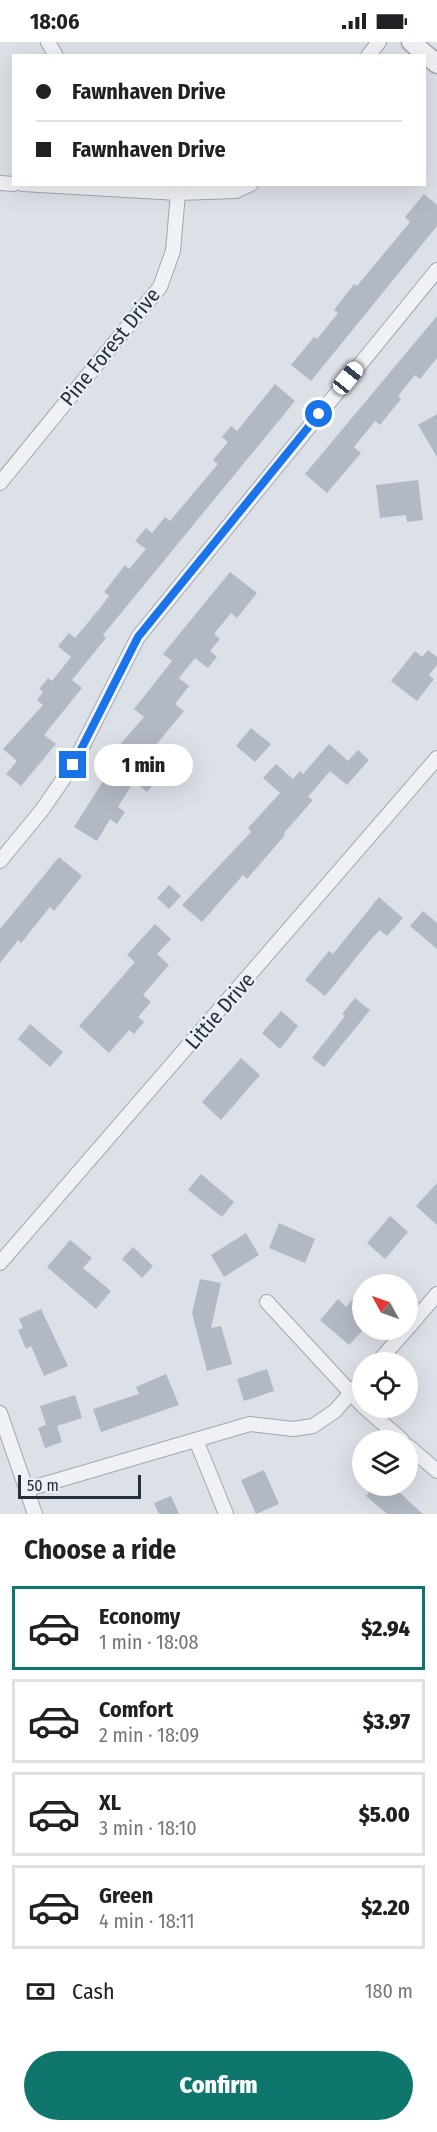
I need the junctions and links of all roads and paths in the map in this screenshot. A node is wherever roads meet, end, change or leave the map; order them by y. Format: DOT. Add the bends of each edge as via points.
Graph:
graph roads {
  1 [pos="379,42"];
  2 [pos="411,42"];
  3 [pos="370,54"];
  4 [pos="425,54"];
  5 [pos="81,186"];
  6 [pos="246,186"];
  7 [pos="178,193"];
  8 [pos="437,270"];
  9 [pos="0,483"];
  10 [pos="437,758"];
  11 [pos="0,861"];
  12 [pos="0,1263"];
  13 [pos="437,1294"];
  14 [pos="267,1302"];
  15 [pos="418,1316"];
  16 [pos="397,1340"];
  17 [pos="387,1352"];
  18 [pos="352,1393"];
  19 [pos="350,1395"];
  20 [pos="0,1413"];
  21 [pos="376,1418"];
  22 [pos="390,1430"];
  23 [pos="196,1440"];
  24 [pos="418,1455"];
  25 [pos="437,1471"];
  26 [pos="28,1490"];
  27 [pos="35,1514"];
  28 [pos="226,1514"];
  1 -- 3 [label="street"];
  2 -- 4 [label="street"];
  5 -- 7 [label="street"];
  6 -- 7 [label="street"];
  7 -- 9 [label="street, Pine Forest Drive" via="173,251 160,288"];
  8 -- 11 [label="street" via="138,637 73,765"];
  10 -- 12 [label="street, Littie Drive"];
  13 -- 15 [label="street"];
  14 -- 19 [label="street"];
  16 -- 17 [label="street"];
  18 -- 19 [label="street"];
  19 -- 23 [label="street" via="313,1426 293,1429 250,1424"];
  20 -- 26 [label="street"];
  21 -- 22 [label="street"];
  23 -- 26 [label="street"];
  23 -- 28 [label="street"];
  24 -- 25 [label="street"];
  26 -- 27 [label="street"];
}
